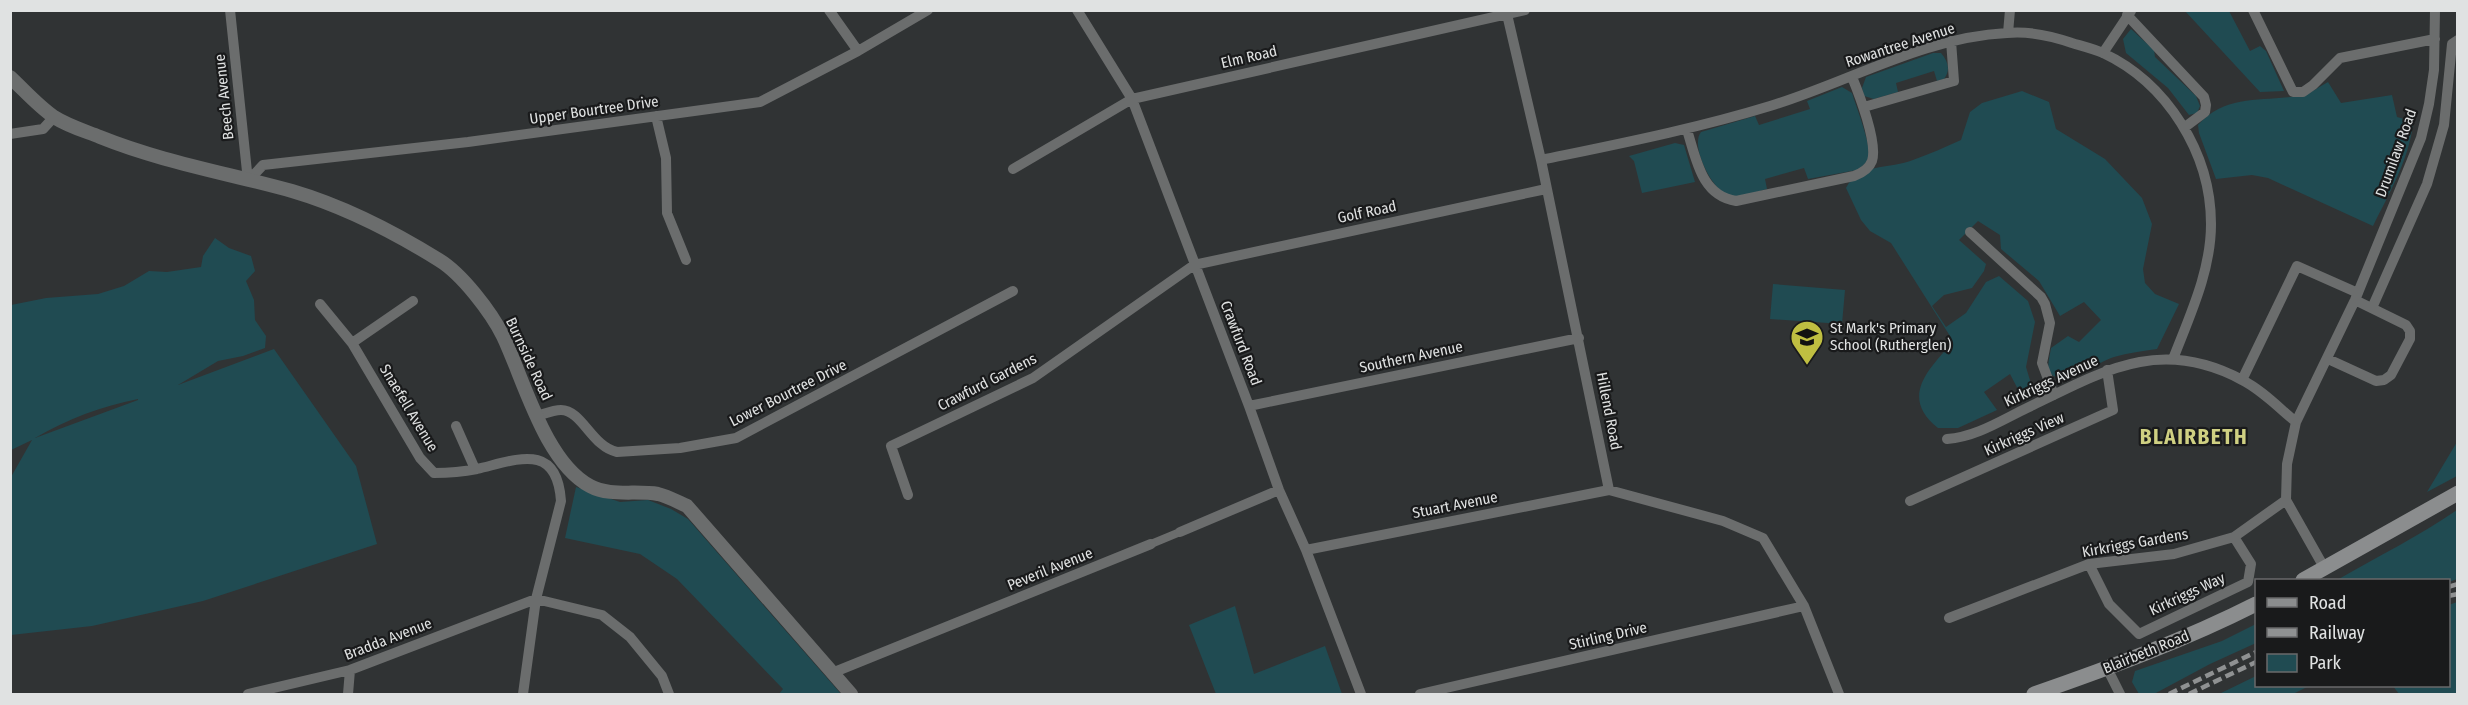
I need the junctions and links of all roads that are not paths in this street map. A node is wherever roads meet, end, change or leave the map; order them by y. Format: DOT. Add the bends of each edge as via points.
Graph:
graph roads {
  1 [pos="230,10"];
  2 [pos="829,10"];
  3 [pos="928,10"];
  4 [pos="1077,10"];
  5 [pos="1526,10"];
  6 [pos="2010,10"];
  7 [pos="2253,10"];
  8 [pos="2435,10"];
  9 [pos="1506,12"];
  10 [pos="2129,13"];
  11 [pos="2008,33"];
  12 [pos="2435,39"];
  13 [pos="2457,40"];
  14 [pos="1951,41"];
  15 [pos="858,51"];
  16 [pos="2103,53"];
  17 [pos="1852,76"];
  18 [pos="10,77"];
  19 [pos="1132,99"];
  20 [pos="1864,107"];
  21 [pos="656,116"];
  22 [pos="54,117"];
  23 [pos="2185,127"];
  24 [pos="1687,130"];
  25 [pos="10,134"];
  26 [pos="1541,160"];
  27 [pos="1013,169"];
  28 [pos="248,180"];
  29 [pos="1546,189"];
  30 [pos="1970,232"];
  31 [pos="686,260"];
  32 [pos="1194,265"];
  33 [pos="1014,291"];
  34 [pos="2357,297"];
  35 [pos="413,301"];
  36 [pos="320,304"];
  37 [pos="2372,308"];
  38 [pos="1579,338"];
  39 [pos="352,343"];
  40 [pos="2173,359"];
  41 [pos="2328,359"];
  42 [pos="2107,370"];
  43 [pos="2242,380"];
  44 [pos="2054,395"];
  45 [pos="1249,406"];
  46 [pos="537,416"];
  47 [pos="2296,422"];
  48 [pos="456,426"];
  49 [pos="1947,439"];
  50 [pos="475,469"];
  51 [pos="1279,490"];
  52 [pos="1609,490"];
  53 [pos="2457,493"];
  54 [pos="908,495"];
  55 [pos="2286,500"];
  56 [pos="1910,501"];
  57 [pos="1180,532"];
  58 [pos="2234,537"];
  59 [pos="1151,544"];
  60 [pos="1306,550"];
  61 [pos="2089,564"];
  62 [pos="2325,569"];
  63 [pos="2305,579"];
  64 [pos="536,599"];
  65 [pos="2255,605"];
  66 [pos="1804,606"];
  67 [pos="1949,618"];
  68 [pos="2107,668"];
  69 [pos="350,670"];
  70 [pos="832,674"];
  71 [pos="248,694"];
  72 [pos="348,694"];
  73 [pos="523,694"];
  74 [pos="669,694"];
  75 [pos="851,694"];
  76 [pos="1361,694"];
  77 [pos="1420,694"];
  78 [pos="1839,694"];
  79 [pos="2034,694"];
  80 [pos="2120,694"];
  1 -- 28 [label="street, Beech Avenue"];
  2 -- 15 [label="street"];
  3 -- 15 [label="street, Upper Bourtree Drive"];
  4 -- 19 [label="street, Crawfurd Road"];
  5 -- 9 [label="street, Elm Road"];
  6 -- 11 [label="street"];
  7 -- 12 [label="street" via="2293,92 2303,92 2313,85 2340,58"];
  8 -- 12 [label="street, Drumilaw Road"];
  9 -- 19 [label="street, Elm Road"];
  9 -- 26 [label="street, Hillend Road"];
  10 -- 16 [label="street"];
  10 -- 23 [label="street" via="2204,97 2205,112"];
  11 -- 14 [label="street, Rowantree Avenue"];
  11 -- 16 [label="street, Rowantree Avenue" via="2054,37"];
  12 -- 34 [label="street, Drumilaw Road" via="2429,104 2421,138"];
  13 -- 37 [label="street" via="2452,45 2444,124 2427,184"];
  14 -- 17 [label="street, Rowantree Avenue"];
  14 -- 20 [label="street" via="1954,81"];
  15 -- 21 [label="street, Upper Bourtree Drive" via="760,102"];
  16 -- 23 [label="street, Rowantree Avenue" via="2147,83"];
  17 -- 20 [label="street"];
  17 -- 24 [label="street, Rowantree Avenue" via="1772,106"];
  18 -- 22 [label="street, Burnside Road"];
  19 -- 27 [label="street, Elm Road"];
  19 -- 32 [label="street, Crawfurd Road"];
  20 -- 24 [label="street" via="1873,150 1867,170 1736,201 1718,196 1707,185"];
  21 -- 28 [label="street, Upper Bourtree Drive" via="263,165"];
  21 -- 31 [label="street" via="666,158 667,213"];
  22 -- 25 [label="street" via="43,129"];
  22 -- 28 [label="street, Burnside Road" via="122,146"];
  23 -- 40 [label="street, Rowantree Avenue" via="2208,192 2211,222 2202,280"];
  24 -- 26 [label="street, Rowantree Avenue"];
  26 -- 29 [label="street, Hillend Road"];
  28 -- 46 [label="street, Burnside Road" via="334,206 442,261 476,297 502,334"];
  29 -- 32 [label="street, Golf Road"];
  29 -- 38 [label="street, Hillend Road"];
  30 -- 44 [label="street" via="2045,304 2050,322 2042,363"];
  32 -- 45 [label="street, Crawfurd Road"];
  32 -- 54 [label="street, Crawfurd Gardens" via="1033,378 891,446"];
  33 -- 46 [label="street, Lower Bourtree Drive" via="736,438 680,448 617,452 600,444 567,411"];
  34 -- 37 [label="street"];
  34 -- 41 [label="street, Drumilaw Road"];
  34 -- 43 [label="street" via="2297,266"];
  35 -- 39 [label="street"];
  36 -- 39 [label="street, Snaefell Avenue"];
  37 -- 41 [label="street" via="2406,325 2410,331 2410,339 2391,375 2376,381"];
  38 -- 45 [label="street, Southern Avenue"];
  38 -- 52 [label="street, Hillend Road"];
  39 -- 50 [label="street, Snaefell Avenue" via="420,458 434,473"];
  40 -- 42 [label="street, Kirkriggs Avenue"];
  40 -- 43 [label="street, Kirkriggs Avenue" via="2205,363"];
  41 -- 47 [label="street, Drumilaw Road"];
  42 -- 44 [label="street, Kirkriggs Avenue"];
  42 -- 56 [label="street, Kirkriggs View" via="2113,410"];
  43 -- 47 [label="street, Kirkriggs Avenue"];
  44 -- 49 [label="street, Kirkriggs Avenue" via="1980,430"];
  45 -- 51 [label="street, Crawfurd Road"];
  46 -- 70 [label="street, Burnside Road" via="554,449 589,486 601,491 659,494 687,506"];
  47 -- 55 [label="street, Drumilaw Road" via="2287,464"];
  48 -- 50 [label="street"];
  50 -- 64 [label="street, Snaefell Avenue" via="528,458 540,460 552,470 561,501"];
  51 -- 57 [label="street, Peveril Avenue"];
  51 -- 60 [label="street, Crawfurd Road"];
  52 -- 60 [label="street, Stuart Avenue"];
  52 -- 66 [label="street" via="1722,521 1763,538"];
  53 -- 62 [label="main road"];
  55 -- 58 [label="street, Kirkriggs Gardens"];
  55 -- 62 [label="street"];
  57 -- 59 [label="street, Peveril Avenue"];
  58 -- 61 [label="street, Kirkriggs Gardens" via="2174,554"];
  58 -- 61 [label="street, Kirkriggs Way" via="2251,564 2248,582 2139,634 2109,604"];
  59 -- 70 [label="street, Peveril Avenue"];
  60 -- 76 [label="street, Crawfurd Road"];
  61 -- 67 [label="street, Kirkriggs Gardens"];
  62 -- 63 [label="main road"];
  64 -- 69 [label="street, Bradda Avenue"];
  64 -- 73 [label="street, Snaefell Avenue"];
  64 -- 74 [label="street" via="602,615 630,637 662,676"];
  65 -- 68 [label="main road, Blairbeth Road"];
  66 -- 77 [label="street, Stirling Drive"];
  66 -- 78 [label="street"];
  68 -- 79 [label="main road, Blairbeth Road"];
  68 -- 80 [label="street"];
  69 -- 71 [label="street, Bradda Avenue"];
  69 -- 72 [label="street"];
  70 -- 75 [label="street, Burnside Road"];
}
